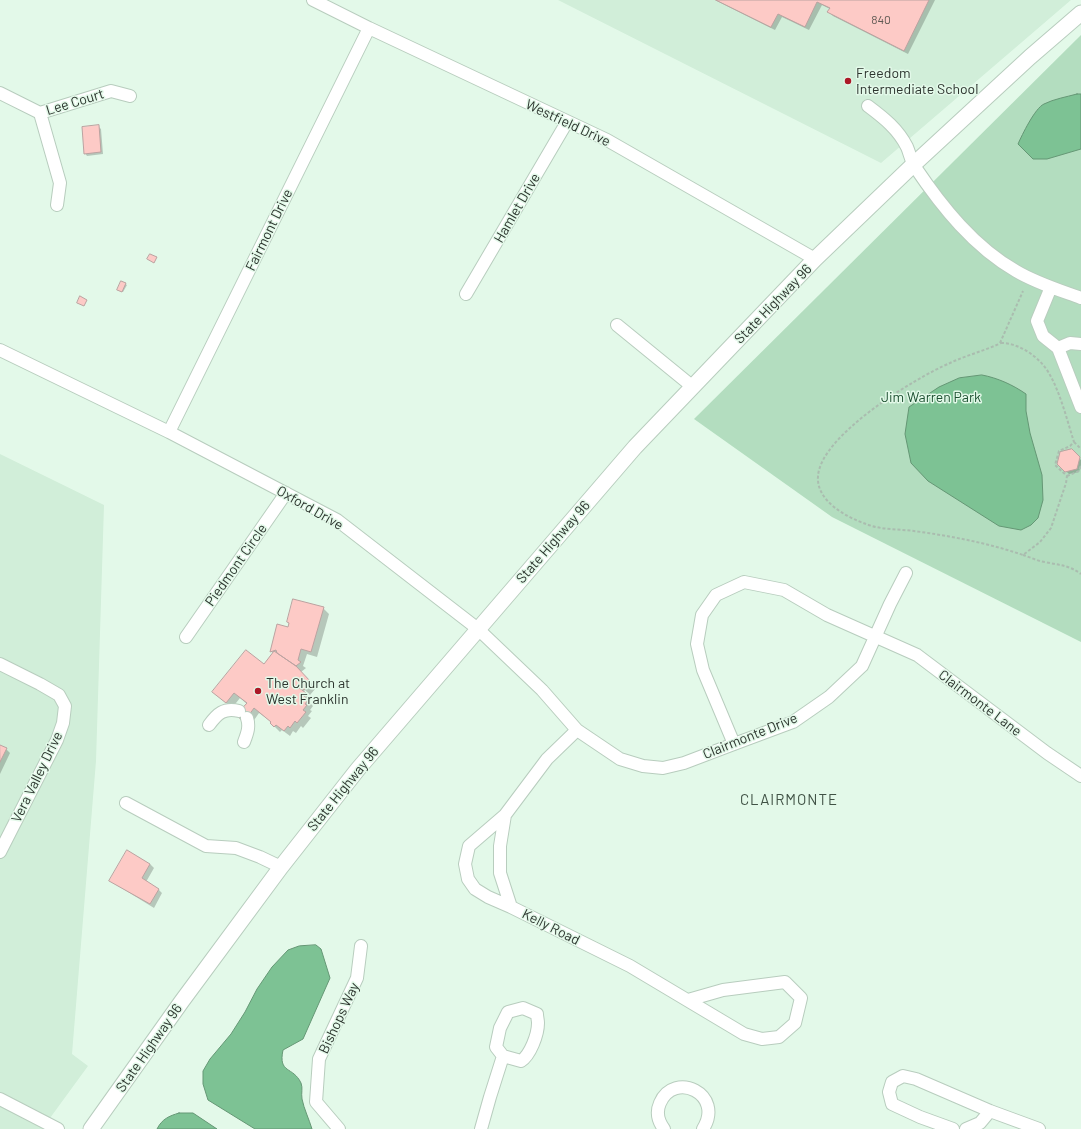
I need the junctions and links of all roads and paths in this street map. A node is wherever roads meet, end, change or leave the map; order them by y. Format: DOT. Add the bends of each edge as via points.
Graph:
graph roads {
  1 [pos="313,0"];
  2 [pos="1081,13"];
  3 [pos="369,28"];
  4 [pos="0,93"];
  5 [pos="130,96"];
  6 [pos="868,106"];
  7 [pos="40,114"];
  8 [pos="567,122"];
  9 [pos="913,165"];
  10 [pos="57,205"];
  11 [pos="816,259"];
  12 [pos="1051,287"];
  13 [pos="1023,291"];
  14 [pos="466,294"];
  15 [pos="1081,298"];
  16 [pos="617,325"];
  17 [pos="1000,343"];
  18 [pos="1081,344"];
  19 [pos="1058,348"];
  20 [pos="0,350"];
  21 [pos="693,387"];
  22 [pos="1081,407"];
  23 [pos="169,432"];
  24 [pos="1074,442"];
  25 [pos="1081,449"];
  26 [pos="1081,465"];
  27 [pos="1066,476"];
  28 [pos="286,493"];
  29 [pos="1023,555"];
  30 [pos="906,573"];
  31 [pos="1081,574"];
  32 [pos="478,629"];
  33 [pos="875,636"];
  34 [pos="186,637"];
  35 [pos="0,664"];
  36 [pos="209,725"];
  37 [pos="577,730"];
  38 [pos="244,742"];
  39 [pos="734,744"];
  40 [pos="1081,776"];
  41 [pos="126,803"];
  42 [pos="505,815"];
  43 [pos="0,852"];
  44 [pos="281,867"];
  45 [pos="511,907"];
  46 [pos="361,946"];
  47 [pos="688,1000"];
  48 [pos="503,1056"];
  49 [pos="0,1099"];
  50 [pos="990,1111"];
  51 [pos="58,1129"];
  52 [pos="91,1129"];
  53 [pos="339,1129"];
  54 [pos="481,1129"];
  55 [pos="664,1129"];
  56 [pos="703,1129"];
  57 [pos="954,1129"];
  58 [pos="966,1129"];
  59 [pos="1039,1129"];
  1 -- 3 [label="street, Westfield Drive"];
  2 -- 9 [label="main road, State Highway 96"];
  3 -- 8 [label="street, Westfield Drive"];
  3 -- 23 [label="street, Fairmont Drive"];
  4 -- 7 [label="street, Lee Court"];
  5 -- 7 [label="street, Lee Court" via="112,91"];
  6 -- 9 [label="street" via="899,133"];
  7 -- 10 [label="street" via="60,183"];
  8 -- 11 [label="street, Westfield Drive" via="607,140"];
  8 -- 14 [label="street, Hamlet Drive"];
  9 -- 11 [label="main road, State Highway 96"];
  9 -- 12 [label="street" via="945,210 978,243 1017,271"];
  11 -- 21 [label="main road, State Highway 96"];
  12 -- 15 [label="street"];
  12 -- 19 [label="street" via="1037,321 1043,336"];
  13 -- 17 [label="path"];
  16 -- 21 [label="street"];
  17 -- 24 [label="path" via="1018,346 1043,365 1050,375"];
  17 -- 29 [label="path" via="950,362 909,384 872,409 833,445 820,465 818,477 822,493 834,508 868,525 947,536"];
  18 -- 19 [label="street" via="1070,343"];
  19 -- 22 [label="street"];
  20 -- 23 [label="street, Oxford Drive"];
  21 -- 32 [label="main road, State Highway 96" via="635,446"];
  23 -- 28 [label="street, Oxford Drive"];
  24 -- 25 [label="path"];
  24 -- 27 [label="path" via="1059,451 1055,465"];
  26 -- 27 [label="path" via="1079,471"];
  27 -- 29 [label="path" via="1051,528 1040,542"];
  28 -- 32 [label="street, Oxford Drive" via="337,520"];
  28 -- 34 [label="street, Piedmont Circle"];
  29 -- 31 [label="path" via="1043,562 1062,564 1074,568"];
  30 -- 33 [label="street, Clairmonte Drive"];
  32 -- 37 [label="street, Oxford Drive" via="542,690"];
  32 -- 44 [label="main road, State Highway 96" via="358,768"];
  33 -- 39 [label="street, Clairmonte Drive" via="862,666 829,698 793,722"];
  33 -- 39 [label="street, Clairmonte Lane" via="827,615 784,590 744,582 716,596 702,615 697,644 703,670"];
  33 -- 40 [label="street, Clairmonte Lane" via="917,655"];
  35 -- 43 [label="street, Vera Valley Drive" via="59,695 65,706 57,740"];
  36 -- 38 [label="street" via="216,716 232,709 243,715 249,724"];
  37 -- 39 [label="street, Clairmonte Drive" via="620,759 643,766 663,768"];
  37 -- 42 [label="street, Kelly Road" via="547,758"];
  41 -- 44 [label="street" via="206,846 236,848"];
  42 -- 45 [label="street, Kelly Road" via="500,846 500,873"];
  42 -- 45 [label="street" via="470,846 465,864 468,879 475,889"];
  44 -- 52 [label="main road, State Highway 96"];
  45 -- 47 [label="street, Kelly Road" via="630,966"];
  46 -- 53 [label="street, Bishops Way" via="357,978 319,1059 316,1102"];
  47 -- 47 [label="street, Kelly Road" via="744,1034 762,1039 779,1037 795,1023 801,998 785,982 724,990"];
  48 -- 54 [label="street"];
  49 -- 51 [label="street"];
  50 -- 57 [label="street" via="916,1079 903,1076 892,1082 889,1092 892,1104"];
  50 -- 58 [label="street" via="980,1123"];
  50 -- 59 [label="street"];
  55 -- 56 [label="street" via="657,1116 658,1107 667,1092 684,1087 693,1089 705,1099 709,1115"];
}
